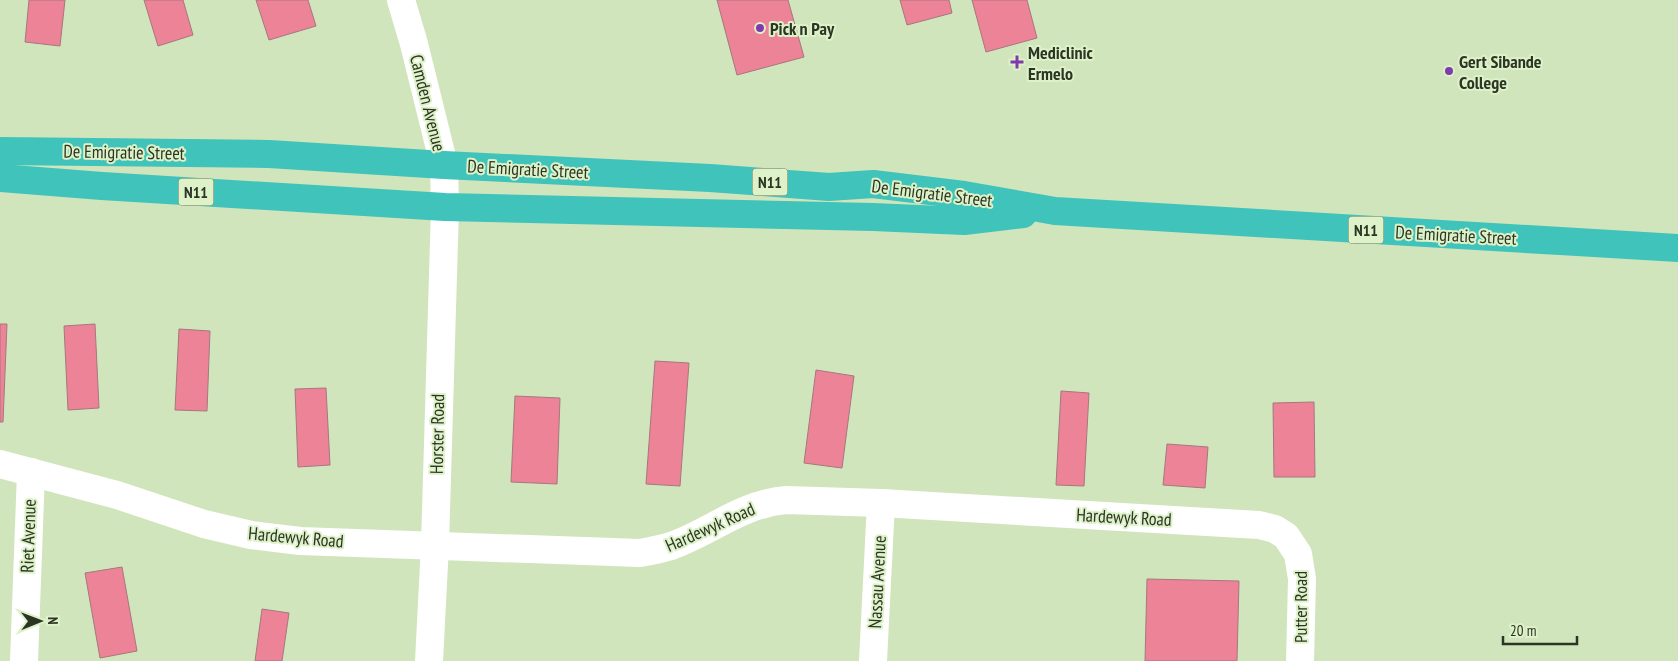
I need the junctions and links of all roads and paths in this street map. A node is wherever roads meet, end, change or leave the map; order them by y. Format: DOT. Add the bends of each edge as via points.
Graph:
graph roads {
  1 [pos="401,0"];
  2 [pos="0,151"];
  3 [pos="444,165"];
  4 [pos="0,178"];
  5 [pos="445,207"];
  6 [pos="1055,211"];
  7 [pos="1678,248"];
  8 [pos="0,464"];
  9 [pos="31,472"];
  10 [pos="881,503"];
  11 [pos="435,545"];
  12 [pos="1298,554"];
  13 [pos="24,661"];
  14 [pos="429,661"];
  15 [pos="873,661"];
  16 [pos="1300,661"];
  1 -- 3 [label="street, Camden Avenue"];
  2 -- 3 [label="highway, De Emigratie Street / N11" via="269,154"];
  3 -- 5 [label="street, Camden Avenue"];
  3 -- 6 [label="highway, De Emigratie Street / N11" via="828,187 873,184"];
  4 -- 5 [label="highway, De Emigratie Street / N11"];
  5 -- 6 [label="highway, De Emigratie Street / N11" via="964,221"];
  5 -- 11 [label="street, Horster Road"];
  6 -- 7 [label="highway, De Emigratie Street / N11"];
  8 -- 9 [label="street, Hardewyk Road"];
  9 -- 11 [label="street, Hardewyk Road" via="251,535 300,541"];
  9 -- 13 [label="street, Riet Avenue"];
  10 -- 11 [label="street, Hardewyk Road" via="774,501 748,508 672,546 640,553"];
  10 -- 12 [label="street, Hardewyk Road" via="1259,525 1275,528 1286,536"];
  10 -- 15 [label="street, Nassau Avenue"];
  11 -- 14 [label="street, Horster Road"];
  12 -- 16 [label="street, Putter Road" via="1302,579"];
}
